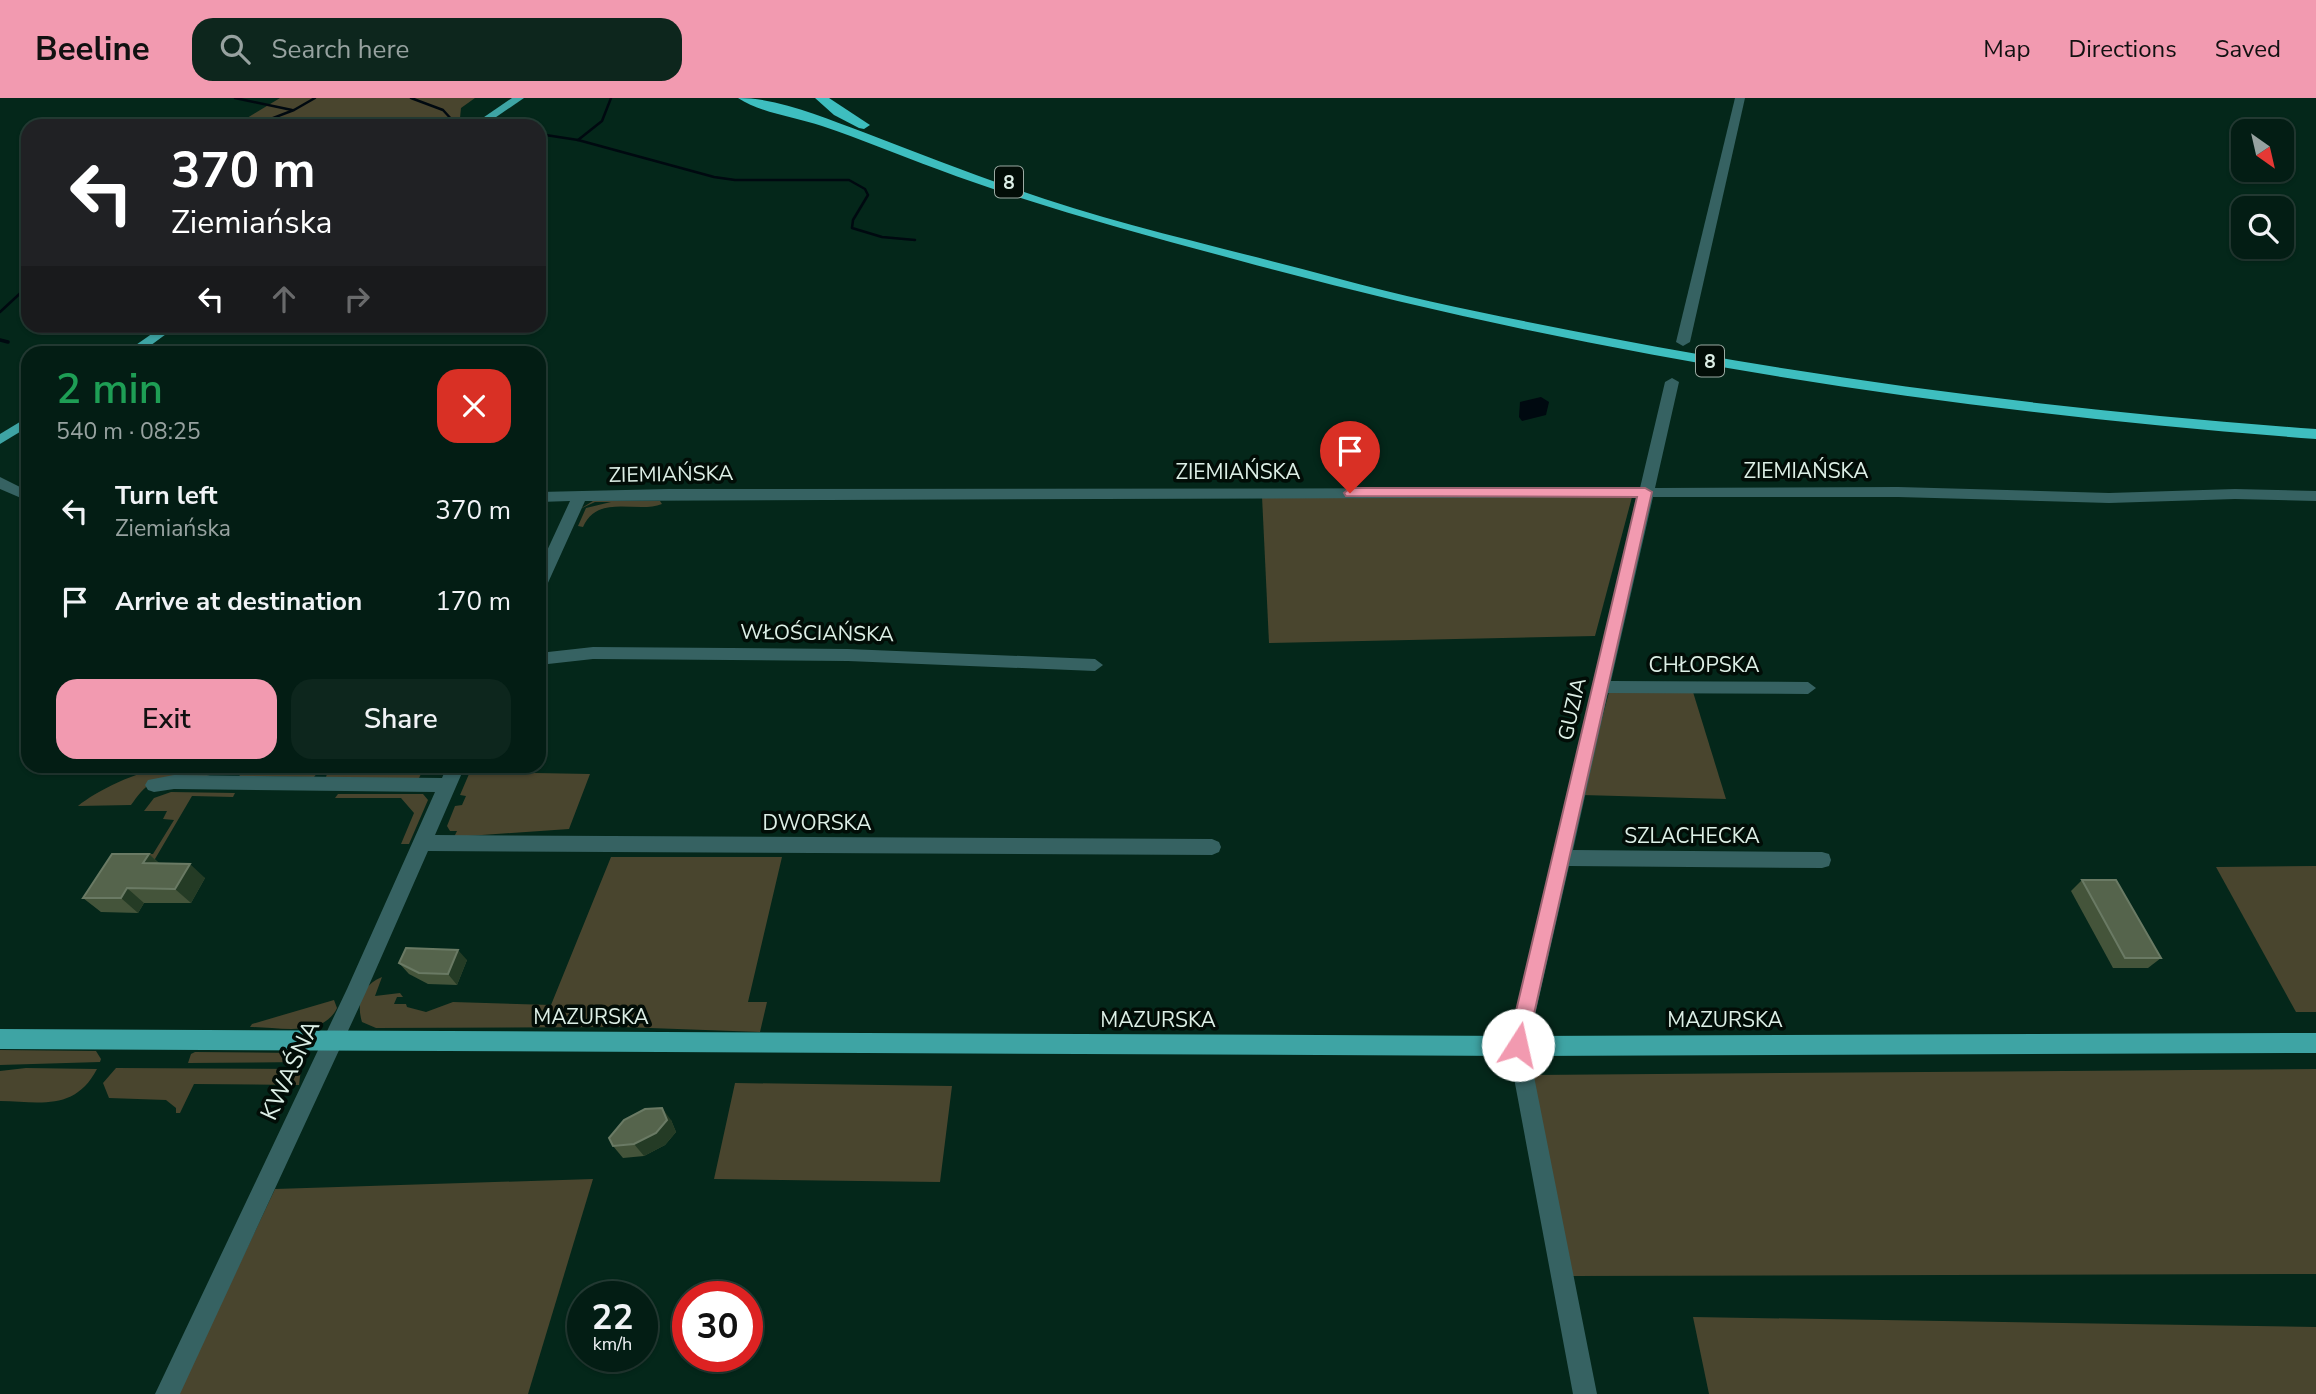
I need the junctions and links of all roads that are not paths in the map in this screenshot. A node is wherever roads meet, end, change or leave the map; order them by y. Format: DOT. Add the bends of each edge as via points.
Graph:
graph roads {
  1 [pos="506,98"];
  2 [pos="519,98"];
  3 [pos="744,98"];
  4 [pos="780,98"];
  5 [pos="792,98"];
  6 [pos="821,98"];
  7 [pos="1740,98"];
  8 [pos="475,119"];
  9 [pos="488,119"];
  10 [pos="864,136"];
  11 [pos="884,136"];
  12 [pos="1135,227"];
  13 [pos="160,333"];
  14 [pos="1683,342"];
  15 [pos="141,346"];
  16 [pos="1672,382"];
  17 [pos="21,426"];
  18 [pos="2316,433"];
  19 [pos="0,440"];
  20 [pos="0,482"];
  21 [pos="1645,492"];
  22 [pos="21,494"];
  23 [pos="579,496"];
  24 [pos="2316,496"];
  25 [pos="546,497"];
  26 [pos="546,569"];
  27 [pos="546,658"];
  28 [pos="1095,665"];
  29 [pos="1601,687"];
  30 [pos="1808,688"];
  31 [pos="453,773"];
  32 [pos="224,774"];
  33 [pos="154,785"];
  34 [pos="448,785"];
  35 [pos="422,843"];
  36 [pos="1212,847"];
  37 [pos="1561,858"];
  38 [pos="1822,860"];
  39 [pos="0,1039"];
  40 [pos="332,1041"];
  41 [pos="2316,1043"];
  42 [pos="1518,1045"];
  43 [pos="167,1394"];
  44 [pos="1585,1394"];
  1 -- 8 [label="main road"];
  2 -- 9 [label="main road"];
  3 -- 10 [label="highway"];
  4 -- 10 [label="highway, 8"];
  5 -- 11 [label="highway, 8"];
  6 -- 11 [label="highway"];
  7 -- 14 [label="street"];
  10 -- 12 [label="highway, 8" via="1014,193"];
  11 -- 12 [label="highway, 8"];
  12 -- 18 [label="highway, 8" via="1345,285 1696,359 1863,387 2038,409"];
  13 -- 15 [label="main road"];
  16 -- 21 [label="street, GUZIA"];
  17 -- 19 [label="main road"];
  20 -- 22 [label="street"];
  21 -- 23 [label="street, ZIEMIAŃSKA"];
  21 -- 24 [label="street, ZIEMIAŃSKA"];
  21 -- 29 [label="street, GUZIA"];
  23 -- 25 [label="street, ZIEMIAŃSKA"];
  23 -- 26 [label="street"];
  27 -- 28 [label="street, WŁOŚCIAŃSKA" via="593,653 835,654"];
  29 -- 30 [label="street, CHŁOPSKA"];
  29 -- 37 [label="street, GUZIA"];
  31 -- 34 [label="street, KWAŚNA"];
  32 -- 33 [label="street"];
  32 -- 34 [label="street"];
  34 -- 35 [label="street, KWAŚNA"];
  35 -- 36 [label="street, DWORSKA"];
  35 -- 40 [label="street, KWAŚNA"];
  37 -- 38 [label="street, SZLACHECKA"];
  37 -- 42 [label="street, GUZIA"];
  39 -- 40 [label="main road, MAZURSKA"];
  40 -- 42 [label="main road, MAZURSKA"];
  40 -- 43 [label="street, KWAŚNA"];
  41 -- 42 [label="main road, MAZURSKA"];
  42 -- 44 [label="street"];
}
